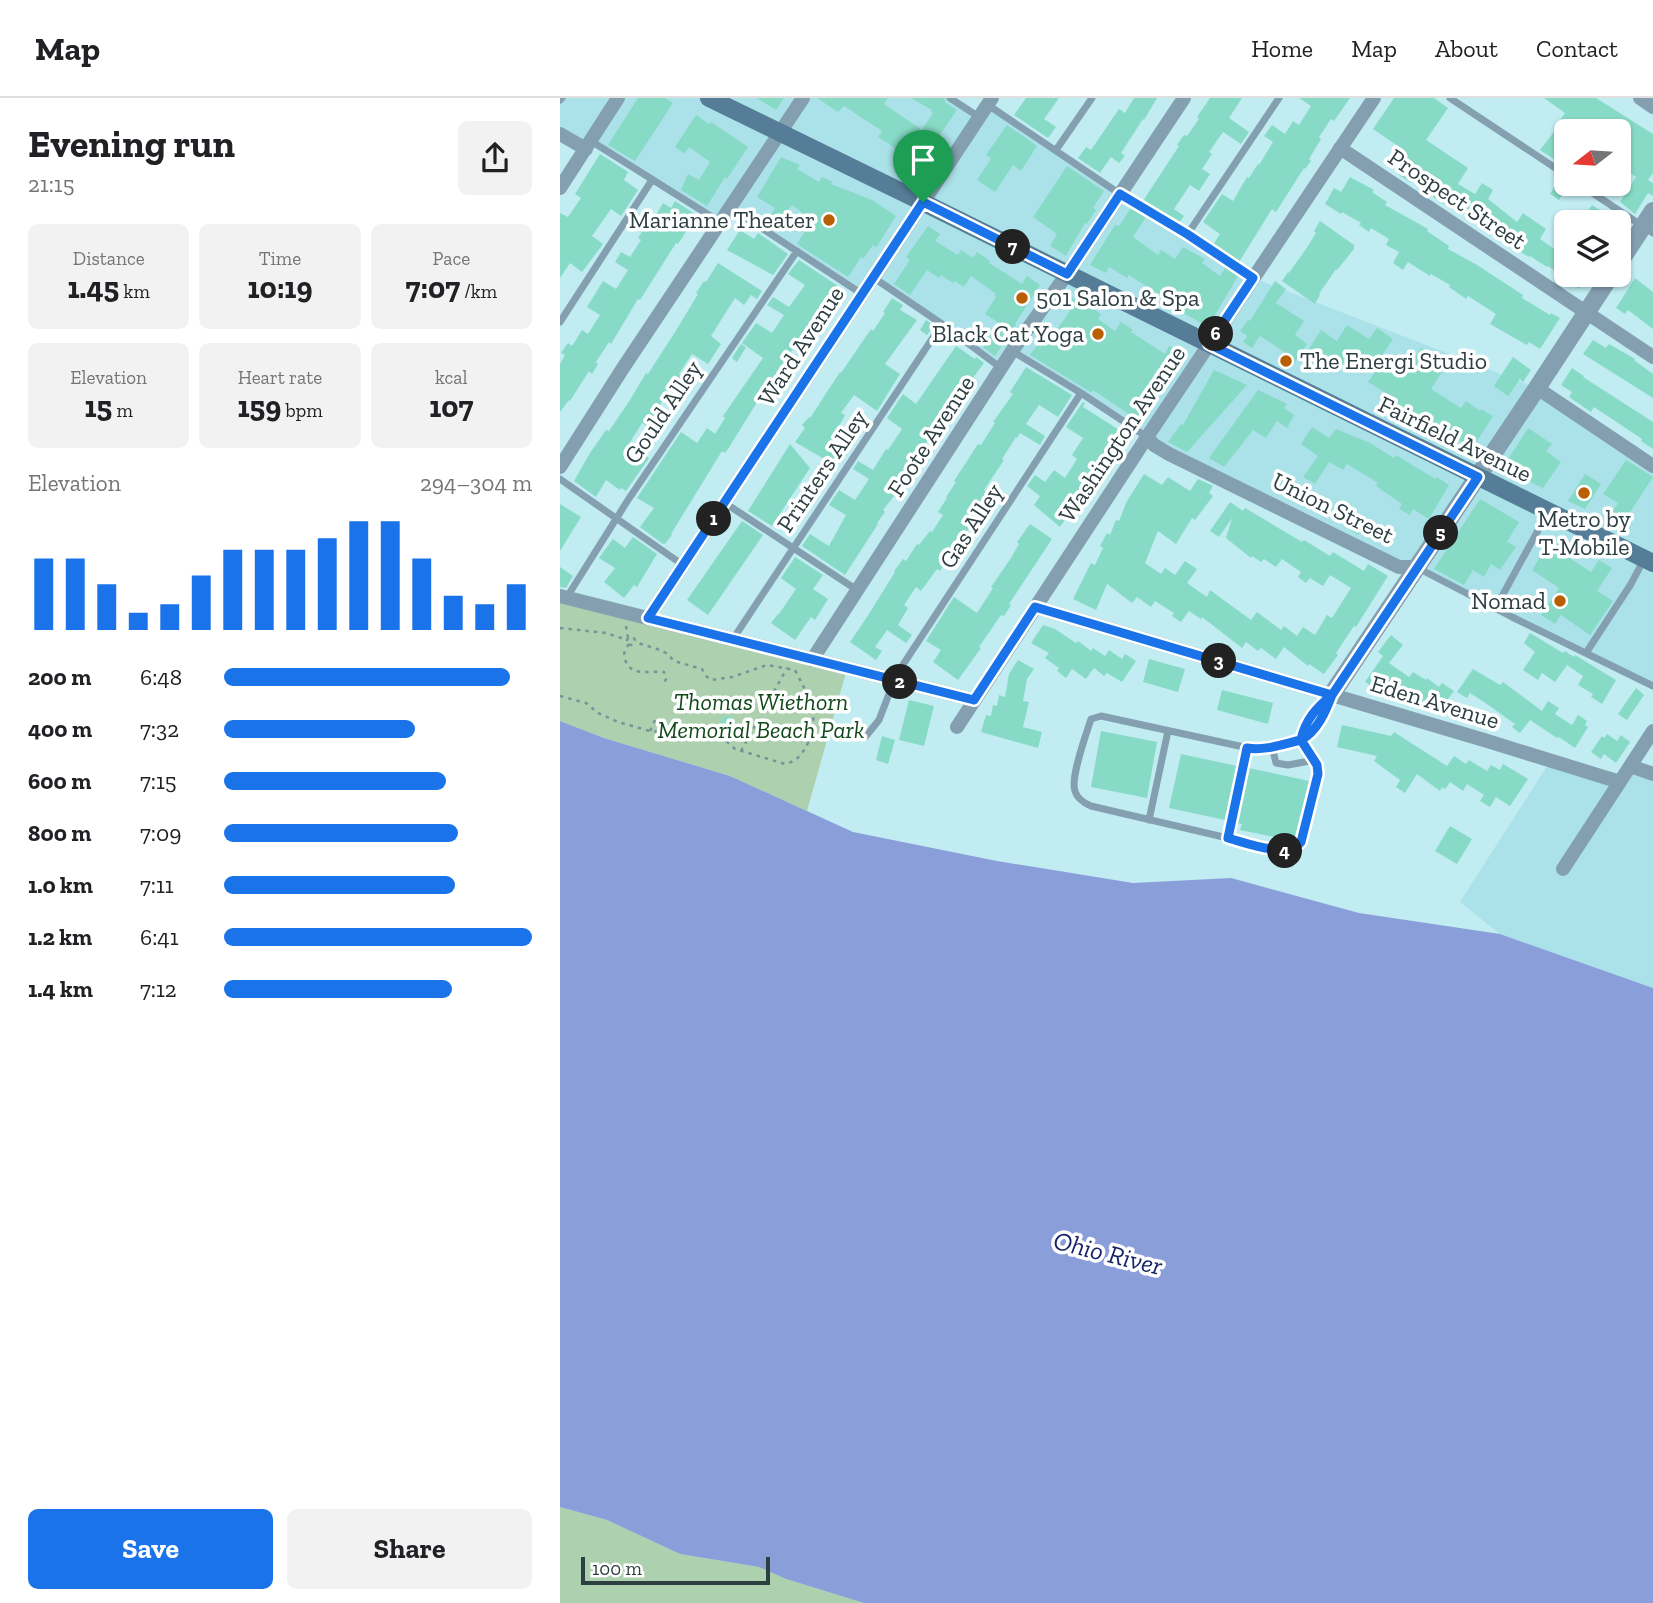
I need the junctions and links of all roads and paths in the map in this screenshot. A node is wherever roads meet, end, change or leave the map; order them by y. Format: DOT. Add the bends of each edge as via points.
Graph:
graph roads {
  1 [pos="618,98"];
  2 [pos="709,98"];
  3 [pos="803,98"];
  4 [pos="950,98"];
  5 [pos="1092,98"];
  6 [pos="1184,98"];
  7 [pos="1279,98"];
  8 [pos="1374,98"];
  9 [pos="1450,98"];
  10 [pos="1640,98"];
  11 [pos="990,101"];
  12 [pos="734,103"];
  13 [pos="1653,107"];
  14 [pos="979,117"];
  15 [pos="780,133"];
  16 [pos="561,137"];
  17 [pos="588,145"];
  18 [pos="1340,148"];
  19 [pos="1056,150"];
  20 [pos="1554,167"];
  21 [pos="652,180"];
  22 [pos="560,188"];
  23 [pos="1120,194"];
  24 [pos="1601,196"];
  25 [pos="923,202"];
  26 [pos="731,208"];
  27 [pos="720,222"];
  28 [pos="1650,223"];
  29 [pos="1187,234"];
  30 [pos="1631,248"];
  31 [pos="797,251"];
  32 [pos="1067,274"];
  33 [pos="874,278"];
  34 [pos="1253,278"];
  35 [pos="1603,287"];
  36 [pos="863,294"];
  37 [pos="1586,313"];
  38 [pos="560,322"];
  39 [pos="942,324"];
  40 [pos="1209,344"];
  41 [pos="1012,351"];
  42 [pos="1653,357"];
  43 [pos="1002,368"];
  44 [pos="1537,388"];
  45 [pos="1081,393"];
  46 [pos="1147,437"];
  47 [pos="1653,466"];
  48 [pos="560,467"];
  49 [pos="1478,477"];
  50 [pos="560,479"];
  51 [pos="725,503"];
  52 [pos="1548,512"];
  53 [pos="617,518"];
  54 [pos="794,548"];
  55 [pos="1648,561"];
  56 [pos="684,565"];
  57 [pos="1418,568"];
  58 [pos="858,591"];
  59 [pos="563,597"];
  60 [pos="1035,607"];
  61 [pos="1496,609"];
  62 [pos="648,618"];
  63 [pos="560,628"];
  64 [pos="733,639"];
  65 [pos="628,642"];
  66 [pos="635,642"];
  67 [pos="1586,653"];
  68 [pos="812,660"];
  69 [pos="787,668"];
  70 [pos="893,681"];
  71 [pos="663,685"];
  72 [pos="1653,686"];
  73 [pos="1332,695"];
  74 [pos="560,696"];
  75 [pos="974,700"];
  76 [pos="657,716"];
  77 [pos="957,727"];
  78 [pos="650,731"];
  79 [pos="1168,731"];
  80 [pos="1653,731"];
  81 [pos="866,736"];
  82 [pos="1301,740"];
  83 [pos="1274,746"];
  84 [pos="1247,748"];
  85 [pos="741,751"];
  86 [pos="1315,760"];
  87 [pos="1630,766"];
  88 [pos="1653,774"];
  89 [pos="1620,782"];
  90 [pos="1149,820"];
  91 [pos="1228,838"];
  92 [pos="1563,869"];
  1 -- 17 [label="street"];
  2 -- 12 [label="main road, Fairfield Avenue"];
  3 -- 15 [label="street"];
  4 -- 14 [label="lane"];
  5 -- 19 [label="lane"];
  6 -- 23 [label="street, Foote Avenue"];
  7 -- 29 [label="lane"];
  8 -- 18 [label="street, Washington Avenue"];
  9 -- 20 [label="lane"];
  10 -- 13 [label="street"];
  11 -- 14 [label="street, Ward Avenue"];
  11 -- 19 [label="lane"];
  12 -- 15 [label="main road, Fairfield Avenue"];
  14 -- 25 [label="street, Ward Avenue"];
  15 -- 25 [label="main road, Fairfield Avenue"];
  15 -- 26 [label="street"];
  16 -- 17 [label="street"];
  17 -- 21 [label="lane"];
  17 -- 22 [label="street"];
  18 -- 34 [label="street, Washington Avenue"];
  18 -- 37 [label="street, Prospect Street"];
  19 -- 23 [label="lane"];
  21 -- 27 [label="lane"];
  21 -- 38 [label="lane"];
  23 -- 29 [label="lane"];
  23 -- 32 [label="street, Foote Avenue"];
  24 -- 28 [label="lane"];
  25 -- 32 [label="main road, Fairfield Avenue"];
  25 -- 33 [label="street, Ward Avenue"];
  26 -- 27 [label="street"];
  26 -- 31 [label="lane"];
  27 -- 48 [label="street"];
  28 -- 30 [label="street"];
  29 -- 34 [label="lane"];
  31 -- 36 [label="lane"];
  31 -- 53 [label="lane, Gould Alley"];
  32 -- 40 [label="main road, Fairfield Avenue"];
  32 -- 41 [label="street, Foote Avenue"];
  33 -- 36 [label="street, Ward Avenue"];
  33 -- 39 [label="lane"];
  34 -- 40 [label="street, Washington Avenue"];
  35 -- 37 [label="street"];
  36 -- 51 [label="street, Ward Avenue"];
  37 -- 42 [label="street, Prospect Street"];
  37 -- 44 [label="street"];
  39 -- 43 [label="lane"];
  39 -- 54 [label="lane, Printers Alley"];
  40 -- 46 [label="street, Washington Avenue"];
  40 -- 49 [label="main road, Fairfield Avenue"];
  41 -- 43 [label="street, Foote Avenue"];
  41 -- 45 [label="lane"];
  43 -- 58 [label="street, Foote Avenue"];
  44 -- 47 [label="street"];
  44 -- 49 [label="street"];
  45 -- 46 [label="lane"];
  45 -- 70 [label="lane, Gas Alley"];
  46 -- 57 [label="street, Union Street" via="1169,453 1399,566"];
  46 -- 60 [label="street, Washington Avenue"];
  49 -- 52 [label="main road, Fairfield Avenue"];
  49 -- 57 [label="street"];
  50 -- 53 [label="lane"];
  51 -- 54 [label="lane"];
  51 -- 56 [label="street, Ward Avenue"];
  52 -- 55 [label="main road, Fairfield Avenue"];
  52 -- 61 [label="lane"];
  53 -- 56 [label="lane"];
  53 -- 59 [label="lane, Gould Alley"];
  54 -- 58 [label="lane"];
  54 -- 64 [label="lane, Printers Alley"];
  55 -- 67 [label="lane"];
  56 -- 62 [label="street, Ward Avenue"];
  57 -- 61 [label="lane, Union Street"];
  57 -- 73 [label="street"];
  58 -- 68 [label="street, Foote Avenue"];
  59 -- 62 [label="street"];
  60 -- 73 [label="street, Eden Avenue"];
  60 -- 75 [label="street, Washington Avenue"];
  61 -- 67 [label="lane, Union Street"];
  62 -- 64 [label="street"];
  63 -- 65 [label="path" via="606,633"];
  64 -- 68 [label="street"];
  65 -- 66 [label="path"];
  65 -- 66 [label="path" via="632,637"];
  65 -- 71 [label="path" via="624,651 627,665 643,673 664,672"];
  66 -- 69 [label="path" via="702,669 710,680 767,665"];
  67 -- 72 [label="lane, Union Street"];
  68 -- 70 [label="street"];
  69 -- 85 [label="path"];
  69 -- 85 [label="path" via="794,670 815,718 805,749 785,764"];
  70 -- 75 [label="street"];
  70 -- 81 [label="lane, Gas Alley" via="879,720"];
  73 -- 82 [label="lane" via="1309,736"];
  73 -- 89 [label="street, Eden Avenue"];
  74 -- 78 [label="path" via="586,703 618,723"];
  75 -- 77 [label="street, Washington Avenue"];
  76 -- 78 [label="path"];
  78 -- 85 [label="path" via="700,728 716,732"];
  79 -- 84 [label="lane"];
  79 -- 90 [label="lane"];
  79 -- 90 [label="lane" via="1101,716 1091,719 1073,782 1075,794 1091,806"];
  80 -- 87 [label="street"];
  82 -- 83 [label="lane"];
  82 -- 86 [label="lane"];
  83 -- 84 [label="lane"];
  83 -- 86 [label="lane" via="1276,763"];
  84 -- 91 [label="lane"];
  86 -- 91 [label="lane" via="1318,774 1297,847 1283,851"];
  87 -- 88 [label="street"];
  87 -- 89 [label="street"];
  89 -- 92 [label="street"];
  90 -- 91 [label="lane"];
}
